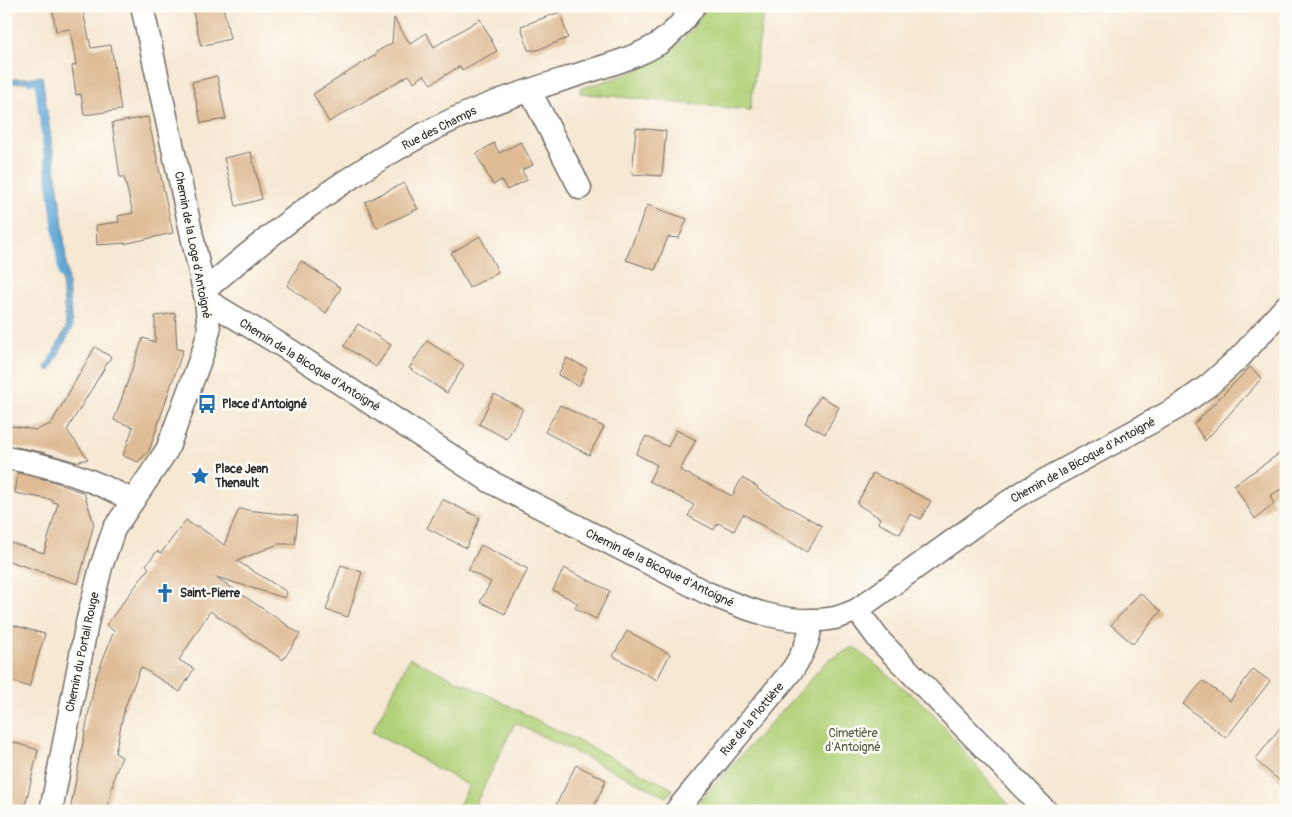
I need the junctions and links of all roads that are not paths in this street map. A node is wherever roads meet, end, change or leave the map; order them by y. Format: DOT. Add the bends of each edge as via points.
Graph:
graph roads {
  1 [pos="142,6"];
  2 [pos="694,6"];
  3 [pos="530,91"];
  4 [pos="580,188"];
  5 [pos="205,296"];
  6 [pos="1286,306"];
  7 [pos="6,458"];
  8 [pos="133,501"];
  9 [pos="857,610"];
  10 [pos="812,620"];
  11 [pos="51,811"];
  12 [pos="676,811"];
  13 [pos="1046,811"];
  1 -- 5 [label="street, Chemin de la Loge d'Antoigné"];
  2 -- 3 [label="street, Rue des Champs" via="680,27 634,56"];
  3 -- 4 [label="street"];
  3 -- 5 [label="street, Rue des Champs" via="479,108 422,134 361,170 255,246"];
  5 -- 8 [label="street, Chemin de la Loge d'Antoigné" via="209,330 204,350 167,450"];
  5 -- 10 [label="street, Chemin de la Bicoque d'Antoigné" via="491,482 705,592 740,607 780,618"];
  6 -- 9 [label="street, Chemin de la Bicoque d'Antoigné" via="1241,356 1177,408 1025,490"];
  7 -- 8 [label="street" via="36,462 70,472"];
  8 -- 11 [label="street, Chemin du Portail Rouge" via="114,529 101,567"];
  9 -- 10 [label="street, Chemin de la Bicoque d'Antoigné" via="835,618"];
  9 -- 13 [label="street" via="880,641"];
  10 -- 12 [label="street, Rue de la Plottière" via="809,640 793,669"];
}
